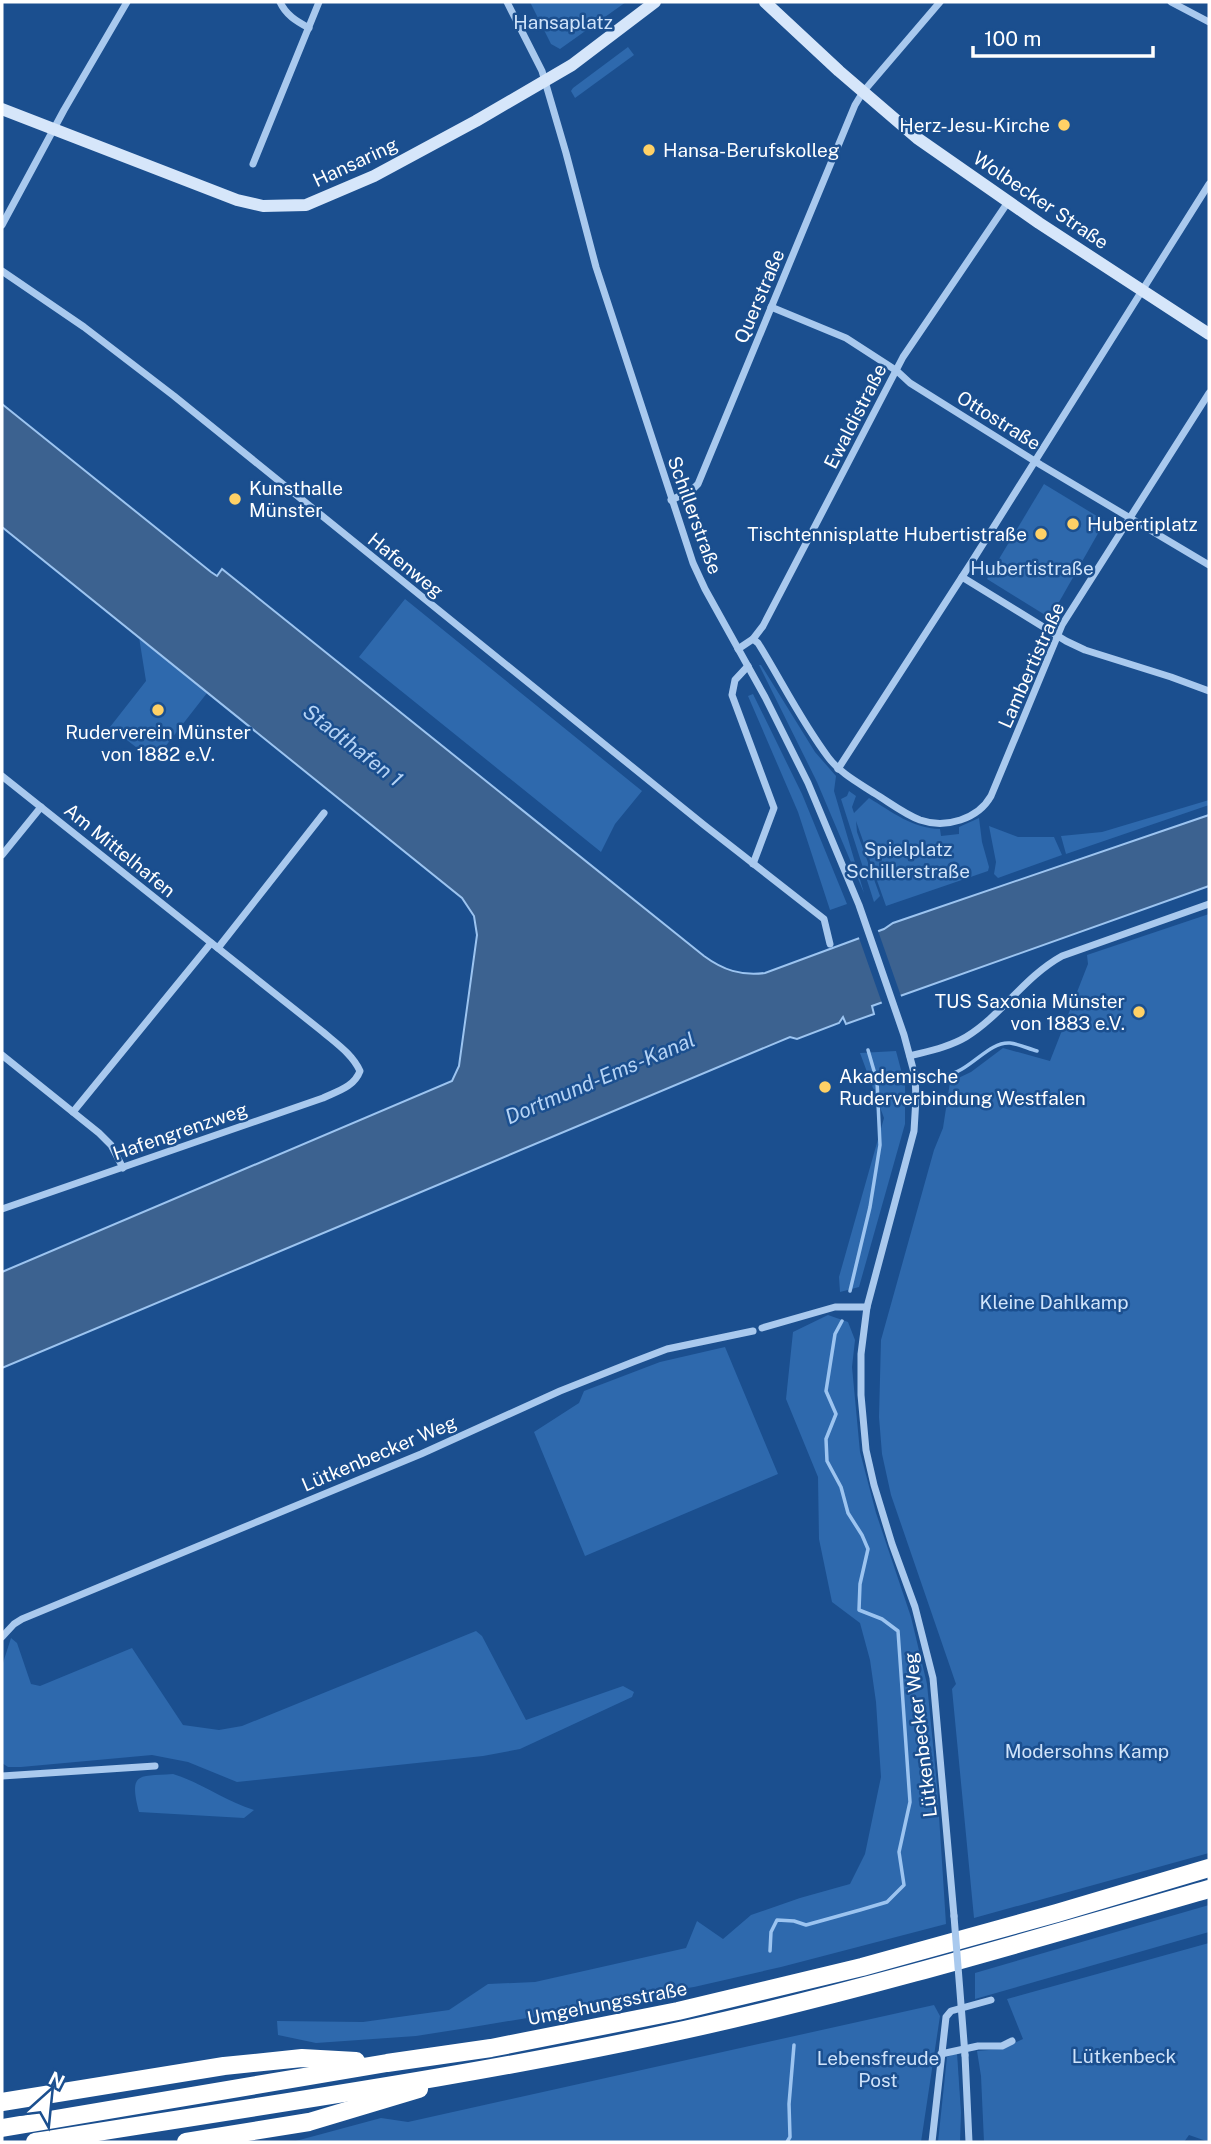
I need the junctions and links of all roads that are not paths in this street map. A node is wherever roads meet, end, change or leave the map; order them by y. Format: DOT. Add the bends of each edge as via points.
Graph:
graph roads {
  1 [pos="127,2"];
  2 [pos="279,2"];
  3 [pos="319,2"];
  4 [pos="507,2"];
  5 [pos="655,2"];
  6 [pos="765,2"];
  7 [pos="940,2"];
  8 [pos="1171,2"];
  9 [pos="1209,22"];
  10 [pos="309,28"];
  11 [pos="545,81"];
  12 [pos="863,92"];
  13 [pos="2,109"];
  14 [pos="55,129"];
  15 [pos="253,164"];
  16 [pos="1209,184"];
  17 [pos="1008,201"];
  18 [pos="2,225"];
  19 [pos="2,271"];
  20 [pos="1142,290"];
  21 [pos="771,307"];
  22 [pos="1209,334"];
  23 [pos="897,371"];
  24 [pos="1209,393"];
  25 [pos="1034,461"];
  26 [pos="671,500"];
  27 [pos="1130,517"];
  28 [pos="1209,565"];
  29 [pos="962,577"];
  30 [pos="1058,636"];
  31 [pos="753,639"];
  32 [pos="738,649"];
  33 [pos="748,666"];
  34 [pos="1209,691"];
  35 [pos="838,769"];
  36 [pos="2,776"];
  37 [pos="41,807"];
  38 [pos="324,813"];
  39 [pos="2,855"];
  40 [pos="753,864"];
  41 [pos="1209,904"];
  42 [pos="830,944"];
  43 [pos="214,945"];
  44 [pos="899,1021"];
  45 [pos="2,1055"];
  46 [pos="910,1056"];
  47 [pos="360,1071"];
  48 [pos="73,1112"];
  49 [pos="123,1168"];
  50 [pos="2,1209"];
  51 [pos="867,1307"];
  52 [pos="762,1328"];
  53 [pos="752,1331"];
  54 [pos="2,1637"];
  55 [pos="155,1766"];
  56 [pos="2,1776"];
  57 [pos="1209,1868"];
  58 [pos="1209,1889"];
  59 [pos="990,2000"];
  60 [pos="1012,2041"];
  61 [pos="941,2054"];
  62 [pos="387,2063"];
  63 [pos="492,2067"];
  64 [pos="2,2102"];
  65 [pos="2,2128"];
  66 [pos="35,2142"];
  67 [pos="186,2142"];
  68 [pos="932,2142"];
  69 [pos="968,2142"];
  1 -- 14 [label="street"];
  2 -- 10 [label="street"];
  3 -- 10 [label="street"];
  4 -- 11 [label="street, Schillerstraße"];
  5 -- 11 [label="main road, Hansaring"];
  6 -- 12 [label="main road, Wolbecker Straße"];
  7 -- 12 [label="street, Querstraße"];
  8 -- 9 [label="street"];
  10 -- 15 [label="street"];
  11 -- 14 [label="main road, Hansaring" via="406,160 306,205 263,206 237,200"];
  11 -- 26 [label="street, Schillerstraße" via="596,267"];
  12 -- 17 [label="main road, Wolbecker Straße" via="917,138"];
  12 -- 21 [label="street, Querstraße"];
  13 -- 14 [label="main road, Hansaring"];
  14 -- 18 [label="street"];
  16 -- 20 [label="street"];
  17 -- 20 [label="main road, Wolbecker Straße"];
  17 -- 23 [label="street, Ewaldistraße"];
  19 -- 40 [label="street, Hafenweg" via="174,396"];
  20 -- 22 [label="main road, Wolbecker Straße"];
  20 -- 25 [label="street"];
  21 -- 23 [label="street, Ottostraße" via="846,338"];
  21 -- 26 [label="street, Querstraße" via="698,484"];
  23 -- 25 [label="street, Ottostraße"];
  23 -- 31 [label="street, Ewaldistraße"];
  24 -- 27 [label="street, Lambertistraße"];
  25 -- 27 [label="street, Ottostraße"];
  25 -- 29 [label="street"];
  26 -- 32 [label="street, Schillerstraße" via="705,589"];
  27 -- 28 [label="street, Ottostraße"];
  27 -- 30 [label="street, Lambertistraße"];
  29 -- 30 [label="street"];
  29 -- 35 [label="street"];
  30 -- 34 [label="street" via="1085,650"];
  30 -- 35 [label="street, Lambertistraße" via="991,796 979,811 958,820 925,821"];
  31 -- 32 [label="street, Ewaldistraße"];
  31 -- 35 [label="street"];
  32 -- 33 [label="street, Schillerstraße"];
  33 -- 40 [label="street" via="735,680 732,695 774,808"];
  33 -- 44 [label="street, Schillerstraße" via="808,783"];
  36 -- 37 [label="street, Am Mittelhafen"];
  37 -- 39 [label="street"];
  37 -- 43 [label="street, Am Mittelhafen"];
  38 -- 43 [label="street"];
  40 -- 42 [label="street, Hafenweg" via="824,919"];
  41 -- 46 [label="street" via="1062,956 1041,969 968,1035"];
  43 -- 47 [label="street, Am Mittelhafen" via="348,1053"];
  43 -- 48 [label="street"];
  44 -- 46 [label="street, Lütkenbecker Weg"];
  45 -- 48 [label="street"];
  46 -- 51 [label="street, Lütkenbecker Weg" via="915,1076 914,1131"];
  47 -- 49 [label="street, Hafengrenzweg" via="357,1080 323,1098"];
  48 -- 49 [label="street" via="111,1145"];
  49 -- 50 [label="street, Hafengrenzweg"];
  51 -- 52 [label="street" via="835,1307"];
  51 -- 69 [label="street, Lütkenbecker Weg, bridge" via="860,1395 864,1437 874,1485 915,1607 933,1678 965,2055"];
  53 -- 54 [label="street, Lütkenbecker Weg" via="667,1349 560,1391 412,1458 23,1619"];
  55 -- 56 [label="street"];
  57 -- 62 [label="highway, Umgehungsstraße" via="862,1968 491,2048"];
  58 -- 63 [label="highway" via="866,1987 683,2030"];
  59 -- 61 [label="street" via="951,2011 946,2017"];
  60 -- 61 [label="street"];
  61 -- 68 [label="street"];
  62 -- 64 [label="highway" via="302,2058"];
  62 -- 65 [label="highway, Umgehungsstraße"];
  63 -- 66 [label="highway"];
  63 -- 67 [label="highway" via="309,2122"];
}
